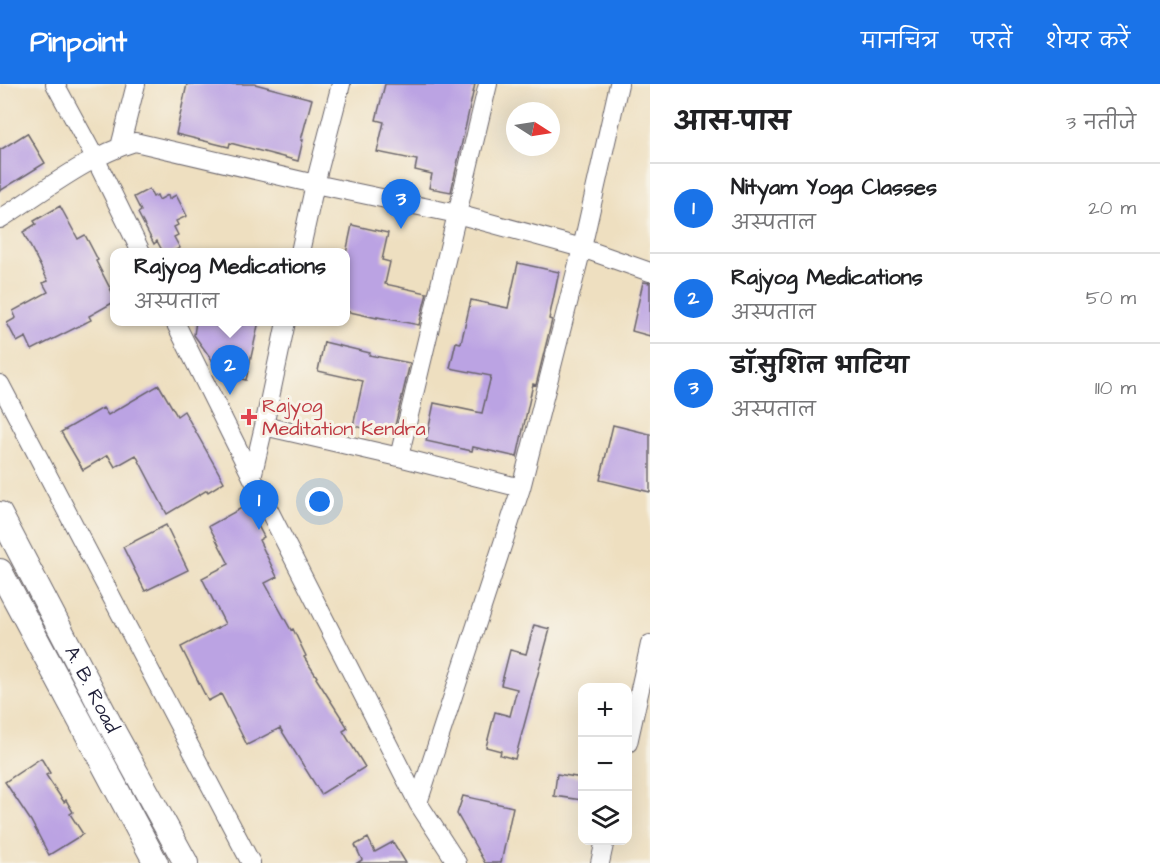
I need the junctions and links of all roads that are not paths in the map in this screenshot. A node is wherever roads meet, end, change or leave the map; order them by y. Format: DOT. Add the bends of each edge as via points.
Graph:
graph roads {
  1 [pos="55,84"];
  2 [pos="136,84"];
  3 [pos="341,84"];
  4 [pos="488,84"];
  5 [pos="619,84"];
  6 [pos="120,147"];
  7 [pos="95,158"];
  8 [pos="315,184"];
  9 [pos="457,214"];
  10 [pos="0,219"];
  11 [pos="139,248"];
  12 [pos="301,248"];
  13 [pos="582,248"];
  14 [pos="650,272"];
  15 [pos="177,326"];
  16 [pos="285,326"];
  17 [pos="0,384"];
  18 [pos="264,426"];
  19 [pos="399,457"];
  20 [pos="252,477"];
  21 [pos="521,488"];
  22 [pos="0,514"];
  23 [pos="0,571"];
  24 [pos="650,644"];
  25 [pos="628,737"];
  26 [pos="418,803"];
  27 [pos="604,845"];
  28 [pos="156,863"];
  29 [pos="186,863"];
  30 [pos="251,863"];
  31 [pos="457,863"];
  32 [pos="600,863"];
  1 -- 7 [label="street"];
  2 -- 6 [label="street"];
  3 -- 8 [label="street"];
  4 -- 9 [label="street"];
  5 -- 13 [label="street"];
  6 -- 7 [label="street"];
  6 -- 8 [label="street" via="135,142"];
  7 -- 10 [label="street"];
  7 -- 11 [label="street"];
  8 -- 9 [label="street"];
  8 -- 12 [label="street"];
  9 -- 13 [label="street"];
  9 -- 19 [label="street"];
  13 -- 14 [label="street"];
  13 -- 21 [label="street"];
  15 -- 20 [label="street"];
  16 -- 18 [label="street"];
  17 -- 30 [label="street"];
  18 -- 19 [label="street"];
  18 -- 20 [label="street"];
  19 -- 21 [label="street"];
  20 -- 26 [label="street"];
  21 -- 26 [label="street"];
  22 -- 29 [label="main road, A. B. Road"];
  23 -- 28 [label="main road, A. B. Road"];
  24 -- 25 [label="street"];
  26 -- 31 [label="street"];
  27 -- 32 [label="street"];
}
